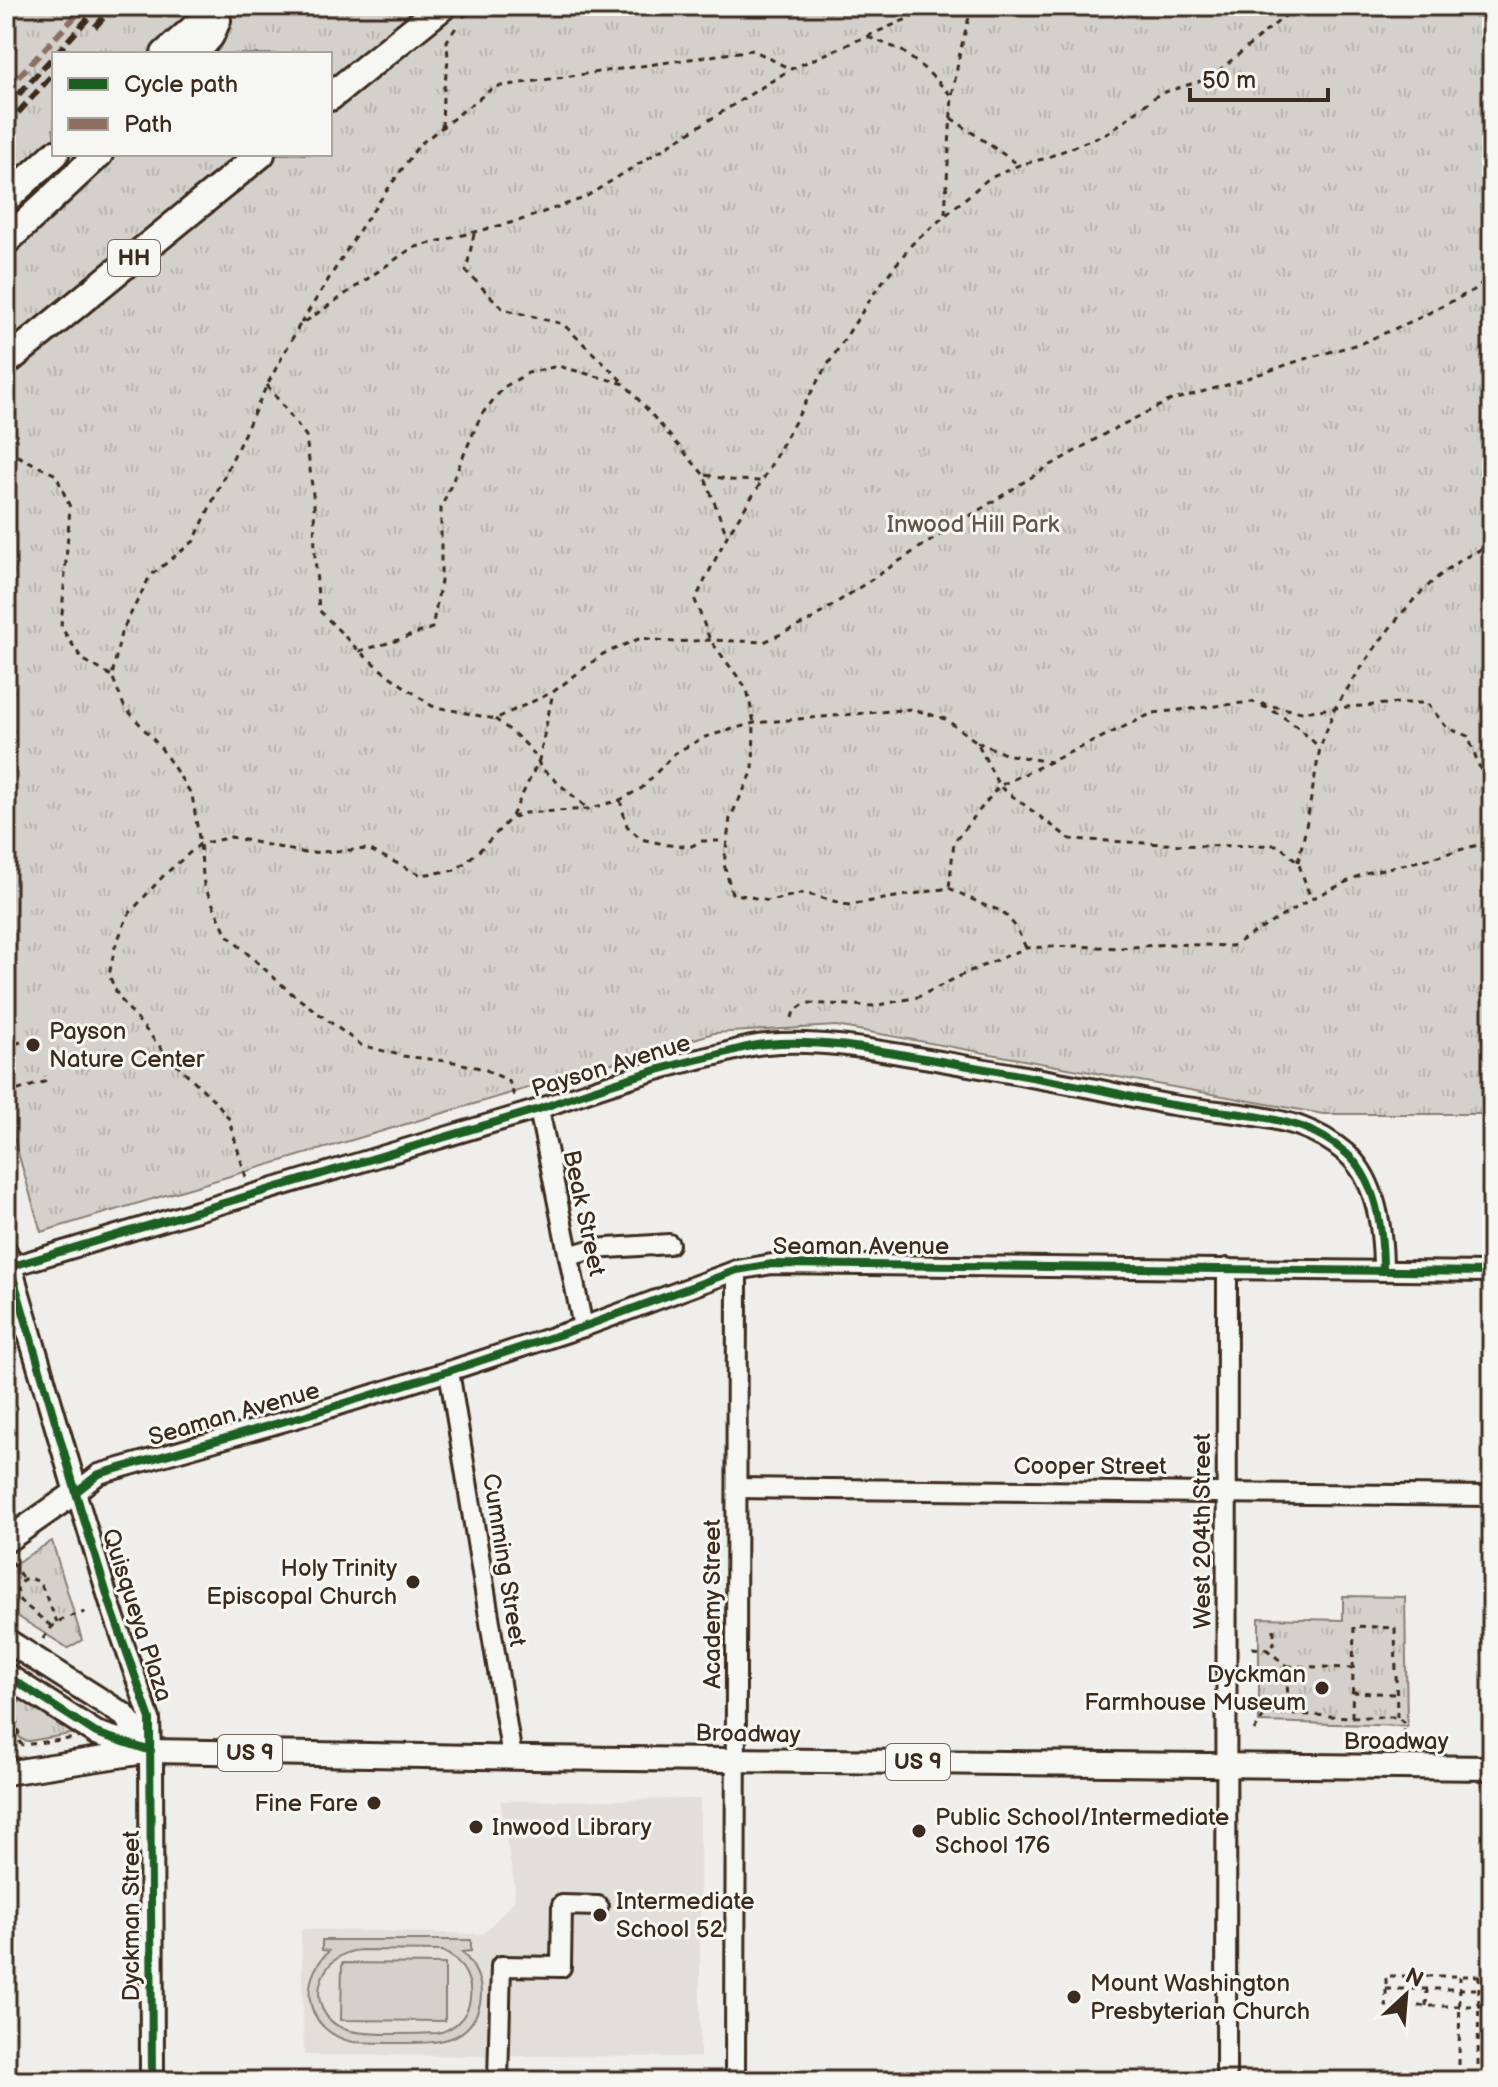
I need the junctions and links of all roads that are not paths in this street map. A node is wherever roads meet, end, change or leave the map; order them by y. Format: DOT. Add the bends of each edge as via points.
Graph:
graph roads {
  1 [pos="221,6"];
  2 [pos="443,6"];
  3 [pos="167,52"];
  4 [pos="196,52"];
  5 [pos="332,95"];
  6 [pos="53,156"];
  7 [pos="97,156"];
  8 [pos="259,156"];
  9 [pos="6,199"];
  10 [pos="6,241"];
  11 [pos="6,362"];
  12 [pos="539,1109"];
  13 [pos="669,1244"];
  14 [pos="569,1256"];
  15 [pos="7,1263"];
  16 [pos="1227,1268"];
  17 [pos="737,1270"];
  18 [pos="1383,1271"];
  19 [pos="1492,1272"];
  20 [pos="16,1326"];
  21 [pos="583,1327"];
  22 [pos="449,1371"];
  23 [pos="737,1488"];
  24 [pos="76,1492"];
  25 [pos="1226,1492"];
  26 [pos="1492,1496"];
  27 [pos="8,1550"];
  28 [pos="6,1640"];
  29 [pos="6,1675"];
  30 [pos="13,1743"];
  31 [pos="151,1751"];
  32 [pos="512,1757"];
  33 [pos="736,1760"];
  34 [pos="1226,1766"];
  35 [pos="1492,1768"];
  36 [pos="7,1773"];
  37 [pos="598,1906"];
  38 [pos="152,2081"];
  39 [pos="498,2081"];
  40 [pos="735,2081"];
  41 [pos="1226,2081"];
  1 -- 3 [label="highway"];
  1 -- 4 [label="highway" via="210,36"];
  2 -- 5 [label="highway"];
  6 -- 9 [label="highway"];
  7 -- 10 [label="highway"];
  8 -- 11 [label="highway, HH"];
  12 -- 14 [label="street, Beak Street"];
  12 -- 15 [label="street, Payson Avenue"];
  12 -- 18 [label="street, Payson Avenue" via="666,1066 765,1044 811,1044 868,1049 1268,1118 1316,1133 1356,1163 1379,1216"];
  13 -- 14 [label="street" via="593,1249"];
  14 -- 21 [label="street, Beak Street"];
  15 -- 20 [label="main road"];
  16 -- 17 [label="street, Seaman Avenue" via="772,1264"];
  16 -- 18 [label="street, Seaman Avenue"];
  16 -- 25 [label="street, West 204th Street"];
  17 -- 21 [label="street, Seaman Avenue"];
  17 -- 23 [label="street, Academy Street"];
  18 -- 19 [label="street, Seaman Avenue"];
  20 -- 24 [label="main road"];
  21 -- 22 [label="street, Seaman Avenue"];
  22 -- 24 [label="street, Seaman Avenue" via="99,1474"];
  22 -- 32 [label="street, Cumming Street"];
  23 -- 25 [label="street, Cooper Street"];
  23 -- 33 [label="street, Academy Street"];
  24 -- 27 [label="main road, Seaman Avenue"];
  24 -- 31 [label="street, Quisqueya Plaza" via="150,1719"];
  25 -- 26 [label="street, Cooper Street"];
  25 -- 34 [label="street, West 204th Street"];
  28 -- 31 [label="main road" via="124,1715"];
  29 -- 31 [label="main road" via="96,1733"];
  30 -- 36 [label="main road"];
  31 -- 32 [label="main road, Broadway / US 9"];
  31 -- 36 [label="main road, Broadway / US 9"];
  31 -- 38 [label="main road, Dyckman Street"];
  32 -- 33 [label="main road, Broadway / US 9"];
  33 -- 34 [label="main road, Broadway / US 9"];
  33 -- 40 [label="street, Academy Street"];
  34 -- 35 [label="main road, Broadway / US 9"];
  34 -- 41 [label="street, West 204th Street"];
  37 -- 39 [label="street" via="562,1905 561,1967 501,1966"];
}
